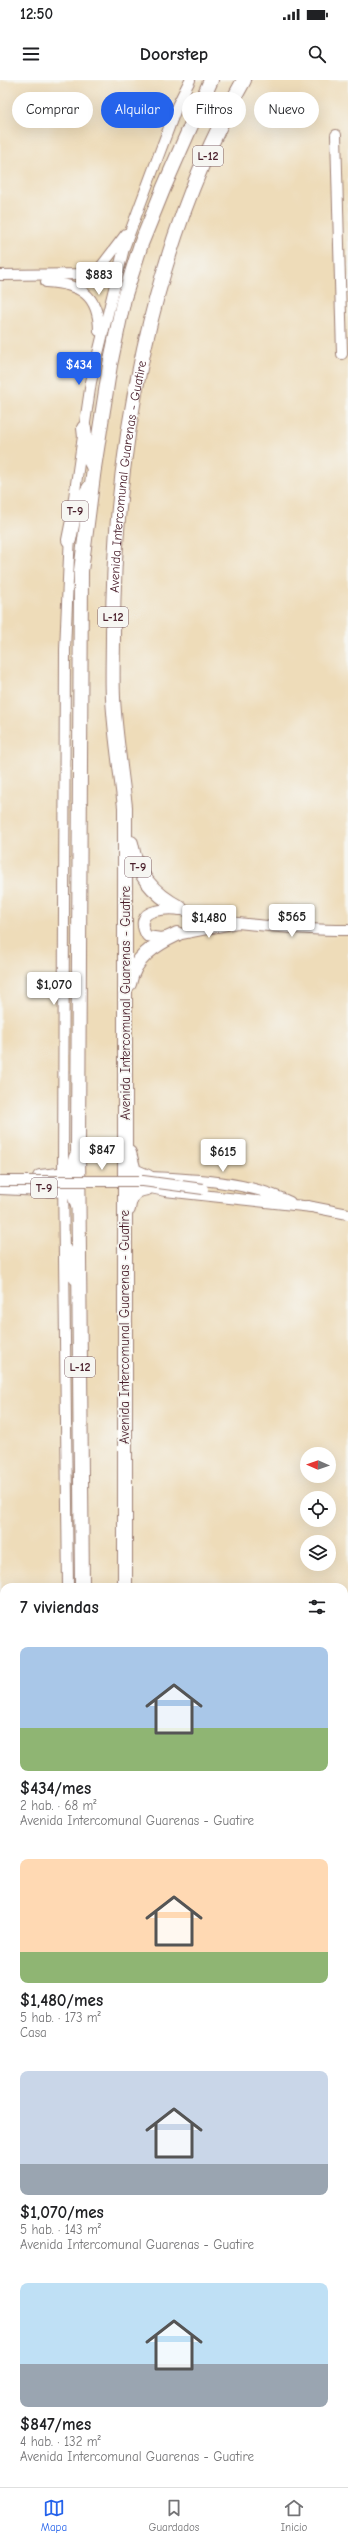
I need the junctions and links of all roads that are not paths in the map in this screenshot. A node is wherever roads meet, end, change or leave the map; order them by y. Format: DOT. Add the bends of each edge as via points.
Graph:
graph roads {
  1 [pos="190,80"];
  2 [pos="211,80"];
  3 [pos="244,80"];
  4 [pos="336,135"];
  5 [pos="343,212"];
  6 [pos="131,228"];
  7 [pos="0,275"];
  8 [pos="0,282"];
  9 [pos="98,349"];
  10 [pos="342,354"];
  11 [pos="84,428"];
  12 [pos="94,468"];
  13 [pos="92,485"];
  14 [pos="69,540"];
  15 [pos="125,807"];
  16 [pos="180,908"];
  17 [pos="237,923"];
  18 [pos="348,930"];
  19 [pos="177,934"];
  20 [pos="126,1006"];
  21 [pos="124,1130"];
  22 [pos="78,1147"];
  23 [pos="63,1176"];
  24 [pos="0,1177"];
  25 [pos="0,1181"];
  26 [pos="147,1182"];
  27 [pos="0,1187"];
  28 [pos="64,1190"];
  29 [pos="290,1202"];
  30 [pos="78,1206"];
  31 [pos="312,1207"];
  32 [pos="348,1214"];
  33 [pos="125,1237"];
  34 [pos="66,1251"];
  35 [pos="80,1288"];
  36 [pos="68,1583"];
  37 [pos="82,1583"];
  38 [pos="125,1583"];
  1 -- 6 [label="street, L-12" via="177,106"];
  2 -- 12 [label="highway, L-12" via="141,244 124,298 110,365"];
  3 -- 15 [label="highway, Avenida Intercomunal Guarenas - Guatire / L-12" via="201,171 177,234 133,398 113,566 113,698"];
  4 -- 5 [label="street"];
  5 -- 10 [label="street"];
  6 -- 7 [label="street" via="100,268 89,274"];
  6 -- 9 [label="street, L-12"];
  8 -- 9 [label="street" via="39,282 76,286 93,302 99,321"];
  9 -- 11 [label="street, L-12"];
  11 -- 12 [label="highway" via="87,455"];
  11 -- 14 [label="street, L-12"];
  12 -- 13 [label="highway, L-12"];
  13 -- 14 [label="highway, T-9" via="75,510"];
  13 -- 22 [label="highway, L-12" via="81,571"];
  14 -- 23 [label="street, L-12" via="65,650"];
  15 -- 16 [label="highway, T-9" via="137,866 152,890"];
  15 -- 20 [label="highway, Avenida Intercomunal Guarenas - Guatire / L-12"];
  16 -- 17 [label="street"];
  16 -- 19 [label="street" via="146,914 142,922 142,929 147,936 161,938"];
  17 -- 18 [label="street"];
  17 -- 19 [label="street"];
  19 -- 20 [label="highway" via="148,951 138,962 131,975"];
  20 -- 21 [label="highway, Avenida Intercomunal Guarenas - Guatire / L-12"];
  21 -- 26 [label="highway" via="134,1171"];
  21 -- 33 [label="highway, Avenida Intercomunal Guarenas - Guatire / L-12"];
  22 -- 23 [label="highway" via="74,1165 68,1174"];
  22 -- 30 [label="highway, L-12"];
  23 -- 24 [label="highway"];
  23 -- 28 [label="street, L-12"];
  25 -- 29 [label="street, bridge" via="143,1181"];
  26 -- 29 [label="street" via="248,1187"];
  26 -- 31 [label="street" via="250,1202"];
  26 -- 33 [label="highway" via="130,1197"];
  27 -- 28 [label="highway, T-9"];
  28 -- 30 [label="highway, T-9" via="74,1194"];
  28 -- 34 [label="street, L-12"];
  29 -- 31 [label="street"];
  30 -- 35 [label="highway, L-12"];
  31 -- 32 [label="street"];
  33 -- 38 [label="highway, Avenida Intercomunal Guarenas - Guatire / L-12"];
  34 -- 35 [label="highway"];
  34 -- 36 [label="street, L-12"];
  35 -- 37 [label="highway, L-12"];
}
